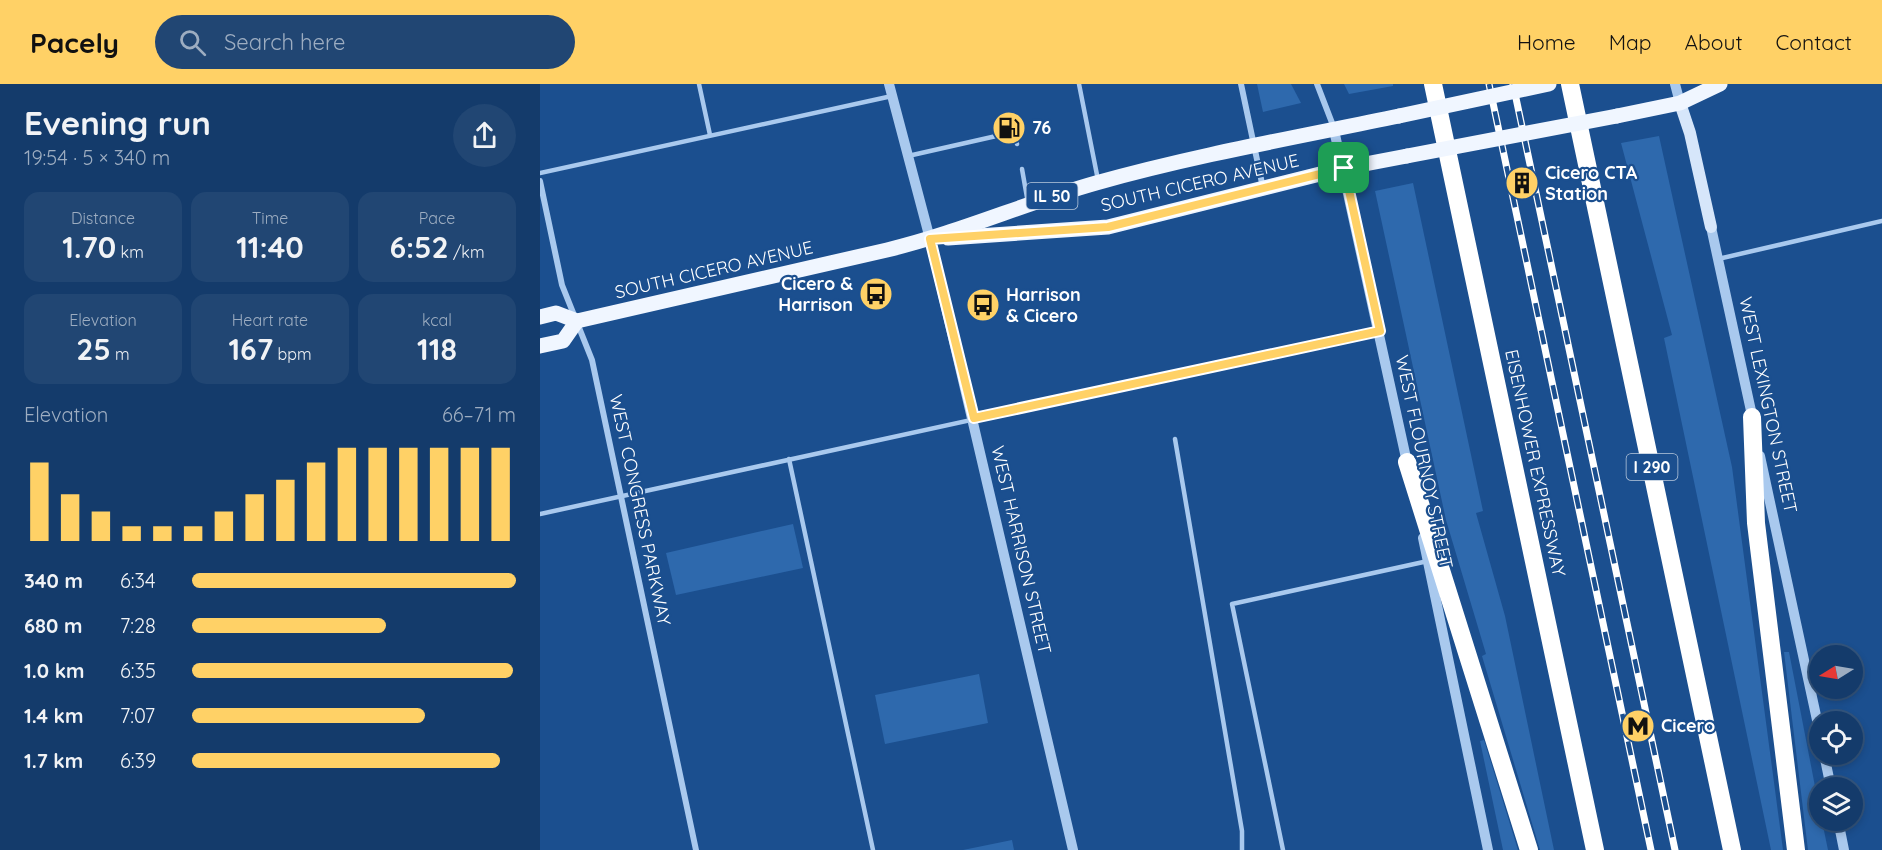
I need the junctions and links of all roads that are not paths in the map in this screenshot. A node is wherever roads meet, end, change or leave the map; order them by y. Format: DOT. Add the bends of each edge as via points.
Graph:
graph roads {
  1 [pos="699,84"];
  2 [pos="889,84"];
  3 [pos="1079,84"];
  4 [pos="1241,84"];
  5 [pos="1317,84"];
  6 [pos="1433,84"];
  7 [pos="1549,84"];
  8 [pos="1570,84"];
  9 [pos="1675,84"];
  10 [pos="1720,84"];
  11 [pos="892,96"];
  12 [pos="1680,103"];
  13 [pos="1334,130"];
  14 [pos="710,135"];
  15 [pos="1017,144"];
  16 [pos="1254,145"];
  17 [pos="908,156"];
  18 [pos="1344,168"];
  19 [pos="1022,169"];
  20 [pos="540,173"];
  21 [pos="540,181"];
  22 [pos="1099,182"];
  23 [pos="1263,188"];
  24 [pos="1029,203"];
  25 [pos="1882,222"];
  26 [pos="1711,227"];
  27 [pos="930,239"];
  28 [pos="1718,259"];
  29 [pos="540,317"];
  30 [pos="577,321"];
  31 [pos="1380,331"];
  32 [pos="540,346"];
  33 [pos="1752,417"];
  34 [pos="974,418"];
  35 [pos="1175,439"];
  36 [pos="789,459"];
  37 [pos="1407,462"];
  38 [pos="621,496"];
  39 [pos="540,514"];
  40 [pos="1428,561"];
  41 [pos="1815,711"];
  42 [pos="1840,831"];
  43 [pos="696,850"];
  44 [pos="873,850"];
  45 [pos="1073,850"];
  46 [pos="1242,850"];
  47 [pos="1284,850"];
  48 [pos="1488,850"];
  49 [pos="1529,850"];
  50 [pos="1595,850"];
  51 [pos="1732,850"];
  52 [pos="1796,850"];
  53 [pos="1844,850"];
  1 -- 14 [label="lane"];
  2 -- 11 [label="street, WEST HARRISON STREET"];
  3 -- 22 [label="lane"];
  4 -- 16 [label="street"];
  5 -- 13 [label="street, WEST FLOURNOY STREET"];
  6 -- 50 [label="highway, EISENHOWER EXPRESSWAY"];
  7 -- 13 [label="main road, SOUTH CICERO AVENUE / IL 50, bridge"];
  8 -- 51 [label="highway, I 290"];
  9 -- 12 [label="street, WEST LEXINGTON STREET"];
  10 -- 12 [label="main road, SOUTH CICERO AVENUE / IL 50"];
  11 -- 14 [label="lane"];
  11 -- 17 [label="street, WEST HARRISON STREET"];
  12 -- 18 [label="main road, SOUTH CICERO AVENUE / IL 50, bridge"];
  12 -- 26 [label="main road, WEST LEXINGTON STREET"];
  13 -- 16 [label="main road, SOUTH CICERO AVENUE / IL 50"];
  13 -- 18 [label="street, WEST FLOURNOY STREET"];
  14 -- 20 [label="lane"];
  15 -- 17 [label="lane" via="1014,132"];
  16 -- 22 [label="main road, SOUTH CICERO AVENUE / IL 50"];
  16 -- 23 [label="street"];
  17 -- 27 [label="street, WEST HARRISON STREET"];
  18 -- 23 [label="main road, SOUTH CICERO AVENUE / IL 50"];
  18 -- 31 [label="street, WEST FLOURNOY STREET"];
  19 -- 24 [label="lane"];
  21 -- 30 [label="street, WEST CONGRESS PARKWAY" via="562,285"];
  22 -- 24 [label="main road, SOUTH CICERO AVENUE / IL 50"];
  23 -- 27 [label="main road, SOUTH CICERO AVENUE / IL 50" via="1108,227"];
  24 -- 27 [label="main road, SOUTH CICERO AVENUE / IL 50"];
  25 -- 28 [label="lane"];
  26 -- 28 [label="street, WEST LEXINGTON STREET"];
  27 -- 30 [label="main road, SOUTH CICERO AVENUE / IL 50"];
  27 -- 34 [label="street, WEST HARRISON STREET"];
  28 -- 33 [label="street, WEST LEXINGTON STREET"];
  29 -- 30 [label="main road, SOUTH CICERO AVENUE / IL 50" via="556,313"];
  30 -- 32 [label="main road" via="563,341"];
  30 -- 38 [label="street, WEST CONGRESS PARKWAY" via="592,360"];
  31 -- 34 [label="lane"];
  31 -- 37 [label="street, WEST FLOURNOY STREET"];
  33 -- 41 [label="street, WEST LEXINGTON STREET"];
  33 -- 52 [label="highway" via="1756,523"];
  34 -- 36 [label="lane"];
  34 -- 45 [label="street, WEST HARRISON STREET"];
  35 -- 46 [label="lane" via="1242,831"];
  36 -- 38 [label="lane"];
  36 -- 44 [label="lane"];
  37 -- 40 [label="street, WEST FLOURNOY STREET"];
  37 -- 49 [label="highway"];
  38 -- 39 [label="lane"];
  38 -- 43 [label="street, WEST CONGRESS PARKWAY"];
  40 -- 47 [label="lane" via="1232,604"];
  40 -- 48 [label="street, WEST FLOURNOY STREET"];
  42 -- 53 [label="street"];
}
